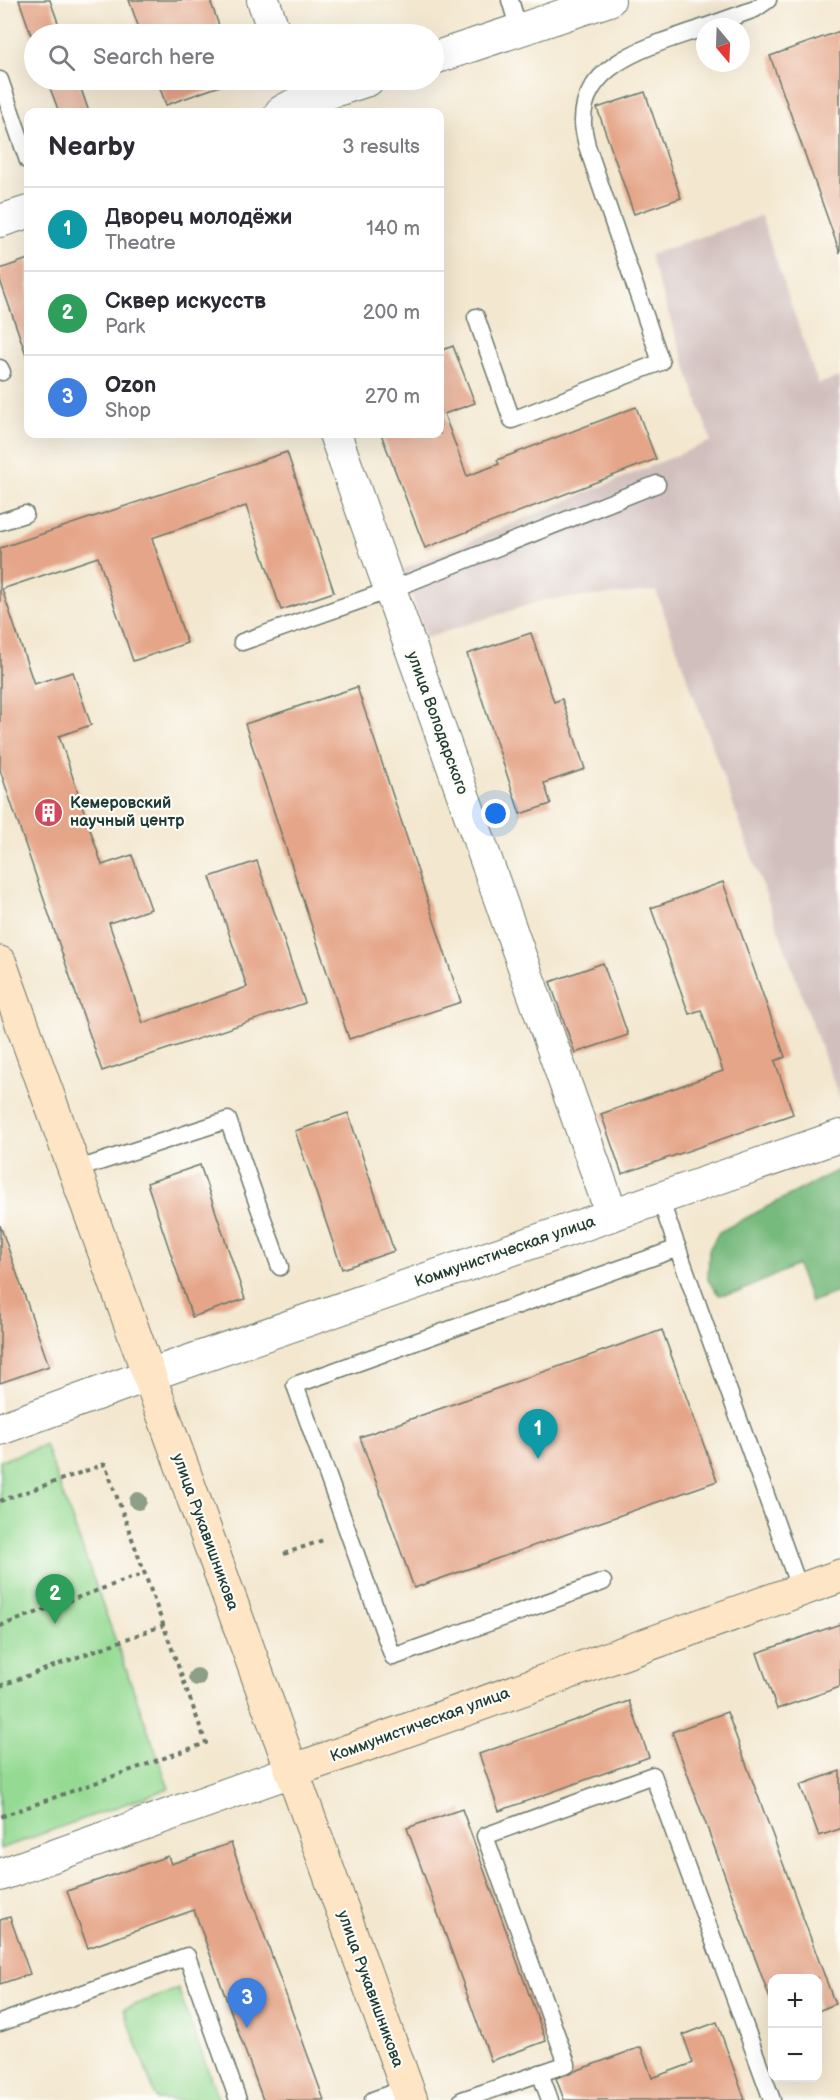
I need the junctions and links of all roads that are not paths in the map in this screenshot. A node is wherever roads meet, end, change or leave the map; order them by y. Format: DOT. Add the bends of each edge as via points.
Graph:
graph roads {
  1 [pos="263,0"];
  2 [pos="510,0"];
  3 [pos="609,0"];
  4 [pos="768,0"];
  5 [pos="730,18"];
  6 [pos="271,24"];
  7 [pos="519,30"];
  8 [pos="696,30"];
  9 [pos="444,55"];
  10 [pos="0,80"];
  11 [pos="325,90"];
  12 [pos="291,98"];
  13 [pos="24,149"];
  14 [pos="24,213"];
  15 [pos="0,221"];
  16 [pos="476,317"];
  17 [pos="335,438"];
  18 [pos="657,484"];
  19 [pos="25,514"];
  20 [pos="0,522"];
  21 [pos="390,590"];
  22 [pos="242,642"];
  23 [pos="0,963"];
  24 [pos="840,1136"];
  25 [pos="75,1170"];
  26 [pos="660,1199"];
  27 [pos="612,1215"];
  28 [pos="678,1248"];
  29 [pos="280,1267"];
  30 [pos="149,1375"];
  31 [pos="0,1429"];
  32 [pos="840,1576"];
  33 [pos="603,1582"];
  34 [pos="800,1590"];
  35 [pos="292,1771"];
  36 [pos="0,1875"];
  37 [pos="0,2023"];
  38 [pos="540,2073"];
  39 [pos="408,2094"];
  40 [pos="238,2100"];
  41 [pos="373,2100"];
  42 [pos="462,2100"];
  43 [pos="550,2100"];
  44 [pos="772,2100"];
  1 -- 6 [label="street"];
  2 -- 7 [label="lane"];
  3 -- 7 [label="street"];
  4 -- 5 [label="lane"];
  7 -- 9 [label="street"];
  8 -- 16 [label="lane" via="614,64 595,83 586,100 583,123 587,146 661,362 512,420"];
  10 -- 13 [label="lane"];
  11 -- 12 [label="street"];
  14 -- 15 [label="street"];
  17 -- 21 [label="street, улица Володарского"];
  18 -- 21 [label="lane"];
  19 -- 20 [label="lane"];
  21 -- 22 [label="lane"];
  21 -- 27 [label="street, улица Володарского"];
  23 -- 25 [label="street, улица Рукавишникова"];
  24 -- 26 [label="street, Коммунистическая улица"];
  25 -- 29 [label="lane" via="228,1120"];
  25 -- 30 [label="street, улица Рукавишникова"];
  26 -- 27 [label="street, Коммунистическая улица"];
  26 -- 28 [label="lane"];
  27 -- 30 [label="street, Коммунистическая улица"];
  28 -- 33 [label="lane" via="295,1385 393,1657"];
  28 -- 34 [label="lane"];
  30 -- 31 [label="street, Коммунистическая улица"];
  30 -- 35 [label="street, улица Рукавишникова"];
  32 -- 34 [label="street, Коммунистическая улица"];
  34 -- 35 [label="street, Коммунистическая улица"];
  35 -- 36 [label="street, Коммунистическая улица"];
  35 -- 39 [label="street, улица Рукавишникова"];
  37 -- 40 [label="lane" via="187,1956"];
  38 -- 42 [label="lane"];
  38 -- 43 [label="lane"];
  38 -- 44 [label="lane" via="567,2064 485,1836 653,1774"];
  39 -- 41 [label="lane"];
}
